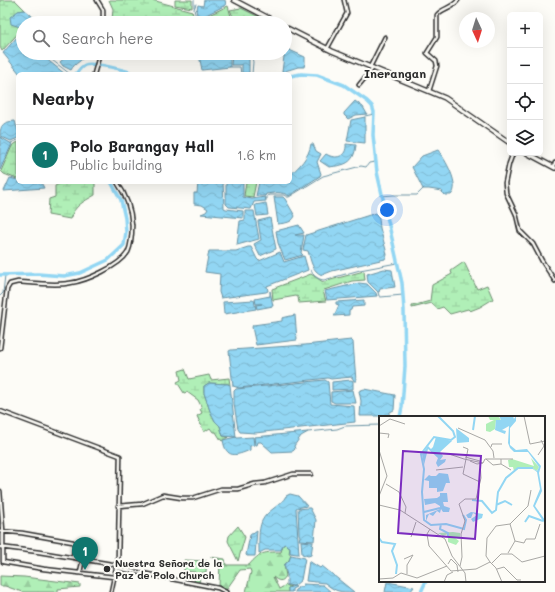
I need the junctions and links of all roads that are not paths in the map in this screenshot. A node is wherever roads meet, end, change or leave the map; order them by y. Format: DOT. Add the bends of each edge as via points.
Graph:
graph roads {
  1 [pos="97,0"];
  2 [pos="234,0"];
  3 [pos="344,0"];
  4 [pos="458,0"];
  5 [pos="103,16"];
  6 [pos="265,16"];
  7 [pos="292,31"];
  8 [pos="386,37"];
  9 [pos="327,49"];
  10 [pos="98,60"];
  11 [pos="372,68"];
  12 [pos="95,72"];
  13 [pos="358,84"];
  14 [pos="429,91"];
  15 [pos="507,140"];
  16 [pos="512,156"];
  17 [pos="532,156"];
  18 [pos="555,163"];
  19 [pos="554,168"];
  20 [pos="119,184"];
  21 [pos="555,281"];
  22 [pos="0,348"];
  23 [pos="0,411"];
  24 [pos="311,474"];
  25 [pos="0,491"];
  26 [pos="118,506"];
  27 [pos="2,531"];
  28 [pos="2,547"];
  29 [pos="73,557"];
  30 [pos="82,559"];
  31 [pos="2,561"];
  32 [pos="117,567"];
  33 [pos="80,573"];
  34 [pos="114,577"];
  35 [pos="111,592"];
  36 [pos="226,592"];
  1 -- 5 [label="street" via="103,10"];
  2 -- 6 [label="main road"];
  3 -- 9 [label="street" via="346,13"];
  4 -- 14 [label="street" via="437,15 437,37 427,53 438,66"];
  7 -- 9 [label="main road"];
  8 -- 11 [label="street"];
  9 -- 11 [label="main road"];
  10 -- 12 [label="street"];
  11 -- 13 [label="street"];
  11 -- 14 [label="main road"];
  14 -- 15 [label="main road" via="451,101"];
  16 -- 21 [label="street" via="505,183 506,193 516,214 520,231 533,244"];
  17 -- 19 [label="main road"];
  18 -- 19 [label="street"];
  20 -- 22 [label="street" via="131,216 132,240 125,256 98,273 70,283 10,284"];
  23 -- 26 [label="street" via="119,455"];
  24 -- 26 [label="street" via="293,474 265,483 220,489 193,498 161,495 145,503"];
  25 -- 27 [label="street"];
  26 -- 32 [label="street"];
  27 -- 28 [label="street"];
  27 -- 29 [label="street" via="73,542"];
  28 -- 29 [label="street"];
  28 -- 31 [label="street"];
  29 -- 30 [label="street"];
  30 -- 32 [label="street"];
  30 -- 33 [label="street"];
  31 -- 33 [label="street"];
  32 -- 34 [label="street"];
  32 -- 36 [label="street" via="218,588"];
  33 -- 34 [label="street"];
  34 -- 35 [label="street"];
}
